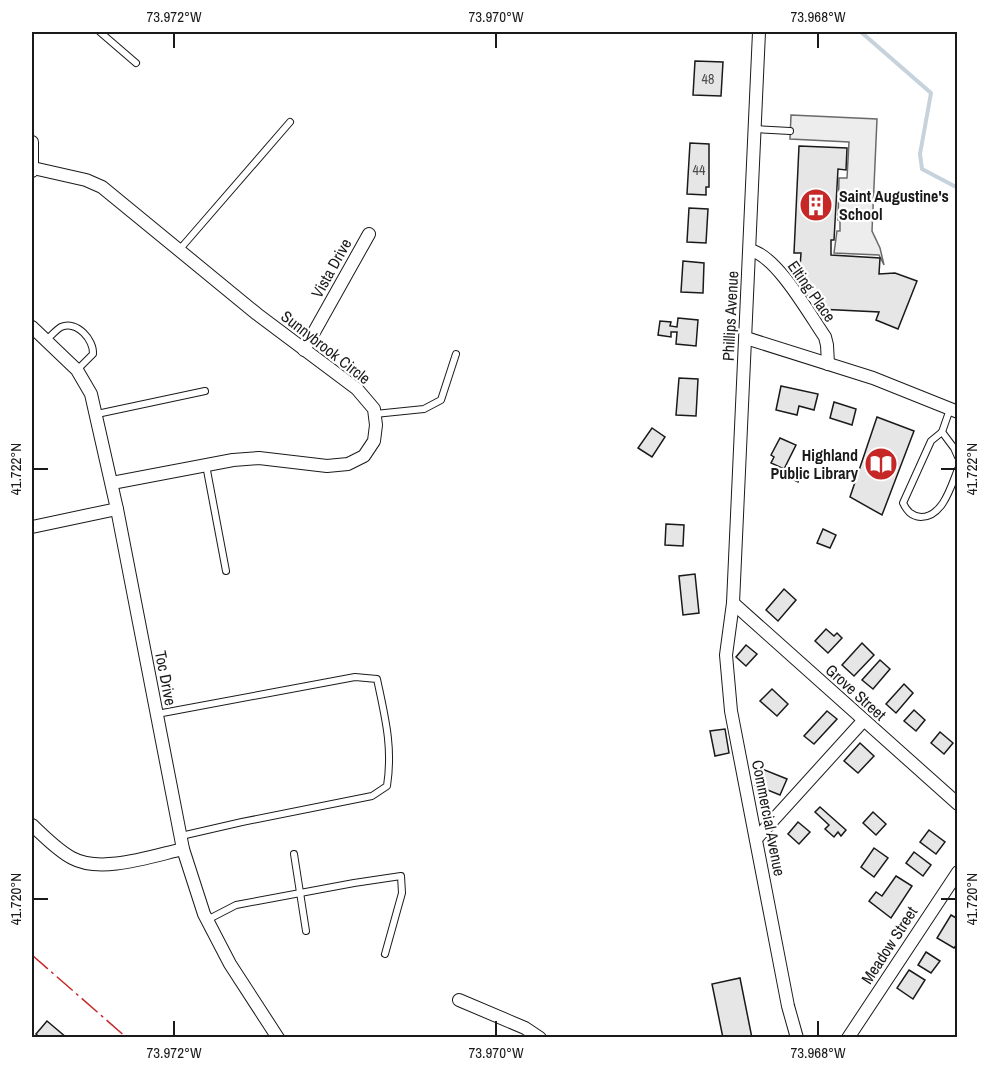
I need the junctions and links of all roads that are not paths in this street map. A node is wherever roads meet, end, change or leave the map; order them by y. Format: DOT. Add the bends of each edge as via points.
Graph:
graph roads {
  1 [pos="100,32"];
  2 [pos="759,32"];
  3 [pos="136,63"];
  4 [pos="290,122"];
  5 [pos="755,129"];
  6 [pos="790,131"];
  7 [pos="32,142"];
  8 [pos="32,170"];
  9 [pos="369,234"];
  10 [pos="180,249"];
  11 [pos="750,250"];
  12 [pos="32,327"];
  13 [pos="746,338"];
  14 [pos="46,340"];
  15 [pos="304,350"];
  16 [pos="456,354"];
  17 [pos="828,364"];
  18 [pos="77,370"];
  19 [pos="205,391"];
  20 [pos="954,411"];
  21 [pos="97,414"];
  22 [pos="375,414"];
  23 [pos="942,432"];
  24 [pos="957,457"];
  25 [pos="206,465"];
  26 [pos="957,469"];
  27 [pos="112,483"];
  28 [pos="117,509"];
  29 [pos="32,527"];
  30 [pos="226,571"];
  31 [pos="733,603"];
  32 [pos="157,714"];
  33 [pos="863,721"];
  34 [pos="957,804"];
  35 [pos="32,825"];
  36 [pos="756,838"];
  37 [pos="182,843"];
  38 [pos="294,854"];
  39 [pos="957,872"];
  40 [pos="299,893"];
  41 [pos="207,920"];
  42 [pos="306,931"];
  43 [pos="385,954"];
  44 [pos="459,1000"];
  45 [pos="278,1038"];
  46 [pos="540,1038"];
  47 [pos="797,1038"];
  48 [pos="848,1038"];
  1 -- 3 [label="lane"];
  2 -- 5 [label="street, Phillips Avenue"];
  4 -- 10 [label="lane"];
  5 -- 6 [label="lane"];
  5 -- 11 [label="street, Phillips Avenue"];
  7 -- 8 [label="street"];
  8 -- 10 [label="street, Sunnybrook Circle" via="86,180 102,187"];
  9 -- 15 [label="street, Vista Drive"];
  10 -- 15 [label="street, Sunnybrook Circle"];
  11 -- 13 [label="street, Phillips Avenue"];
  11 -- 17 [label="street, Elting Place" via="766,257 782,275 819,328 827,345"];
  12 -- 14 [label="street, Toc Drive"];
  13 -- 17 [label="street"];
  13 -- 31 [label="street, Phillips Avenue"];
  14 -- 18 [label="street, Toc Drive"];
  14 -- 18 [label="lane" via="60,328 80,329 89,339 93,354"];
  15 -- 22 [label="street, Sunnybrook Circle" via="357,389"];
  16 -- 22 [label="lane" via="441,400 424,409"];
  17 -- 20 [label="street"];
  18 -- 21 [label="street, Toc Drive"];
  19 -- 21 [label="lane"];
  20 -- 23 [label="lane"];
  21 -- 27 [label="street, Toc Drive"];
  22 -- 25 [label="street" via="374,441 364,456 348,464 327,466 260,458"];
  23 -- 24 [label="lane"];
  23 -- 26 [label="lane" via="930,441 903,503 908,512 930,517 939,510"];
  25 -- 27 [label="street"];
  25 -- 30 [label="lane"];
  27 -- 28 [label="street, Toc Drive"];
  28 -- 29 [label="street"];
  28 -- 32 [label="street, Toc Drive"];
  31 -- 33 [label="street, Grove Street"];
  31 -- 36 [label="street, Commercial Avenue" via="726,655 731,711"];
  32 -- 37 [label="street, Toc Drive"];
  32 -- 37 [label="lane" via="369,677 377,679 389,734 387,786 372,796 242,822"];
  33 -- 34 [label="street, Grove Street"];
  33 -- 36 [label="street"];
  35 -- 37 [label="street" via="69,857 91,865 126,862"];
  36 -- 47 [label="street, Commercial Avenue"];
  37 -- 41 [label="street, Toc Drive"];
  38 -- 40 [label="lane"];
  39 -- 48 [label="street, Meadow Street"];
  40 -- 41 [label="lane" via="236,905"];
  40 -- 42 [label="lane"];
  40 -- 43 [label="lane" via="401,876 402,893"];
  41 -- 45 [label="street, Toc Drive"];
  44 -- 46 [label="street"];
}
